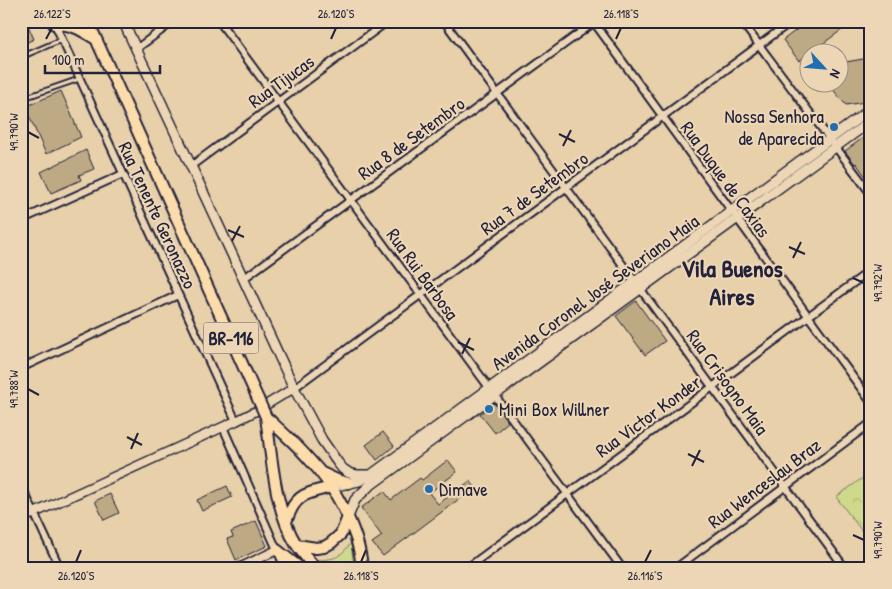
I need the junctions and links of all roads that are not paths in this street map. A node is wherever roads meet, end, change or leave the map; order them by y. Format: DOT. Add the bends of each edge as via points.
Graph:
graph roads {
  1 [pos="88,21"];
  2 [pos="96,21"];
  3 [pos="123,21"];
  4 [pos="174,21"];
  5 [pos="219,21"];
  6 [pos="388,21"];
  7 [pos="444,21"];
  8 [pos="741,21"];
  9 [pos="792,21"];
  10 [pos="594,22"];
  11 [pos="54,23"];
  12 [pos="96,39"];
  13 [pos="62,40"];
  14 [pos="759,45"];
  15 [pos="136,48"];
  16 [pos="21,57"];
  17 [pos="80,79"];
  18 [pos="497,93"];
  19 [pos="24,98"];
  20 [pos="278,102"];
  21 [pos="871,109"];
  22 [pos="662,116"];
  23 [pos="871,121"];
  24 [pos="833,143"];
  25 [pos="191,166"];
  26 [pos="123,174"];
  27 [pos="566,187"];
  28 [pos="871,194"];
  29 [pos="350,200"];
  30 [pos="734,215"];
  31 [pos="21,220"];
  32 [pos="871,270"];
  33 [pos="243,279"];
  34 [pos="638,286"];
  35 [pos="178,295"];
  36 [pos="420,295"];
  37 [pos="808,316"];
  38 [pos="21,368"];
  39 [pos="712,387"];
  40 [pos="294,388"];
  41 [pos="492,392"];
  42 [pos="871,402"];
  43 [pos="266,417"];
  44 [pos="236,421"];
  45 [pos="871,423"];
  46 [pos="223,427"];
  47 [pos="321,473"];
  48 [pos="371,476"];
  49 [pos="348,483"];
  50 [pos="21,485"];
  51 [pos="785,486"];
  52 [pos="331,488"];
  53 [pos="568,494"];
  54 [pos="34,513"];
  55 [pos="348,517"];
  56 [pos="21,520"];
  57 [pos="286,522"];
  58 [pos="297,545"];
  59 [pos="277,550"];
  60 [pos="60,568"];
  61 [pos="239,568"];
  62 [pos="285,568"];
  63 [pos="300,568"];
  64 [pos="315,568"];
  65 [pos="362,568"];
  66 [pos="467,568"];
  67 [pos="622,568"];
  68 [pos="676,568"];
  69 [pos="845,568"];
  1 -- 12 [label="highway, BR-116"];
  2 -- 12 [label="highway"];
  3 -- 15 [label="main road"];
  4 -- 15 [label="street"];
  5 -- 20 [label="street, Rua Rui Barbosa"];
  6 -- 20 [label="street, Rua Tijucas"];
  7 -- 18 [label="street, Rua Crisogno Maia"];
  8 -- 14 [label="street"];
  9 -- 14 [label="street, Rua 7 de Setembro"];
  10 -- 18 [label="street, Rua 8 de Setembro"];
  10 -- 22 [label="street, Rua Duque de Caxias"];
  11 -- 12 [label="highway" via="80,29"];
  11 -- 13 [label="street, Rua Tenente Geronazzo"];
  12 -- 43 [label="highway, BR-116, bridge"];
  13 -- 16 [label="lane"];
  13 -- 17 [label="street, Rua Tenente Geronazzo"];
  14 -- 22 [label="street, Rua 7 de Setembro"];
  14 -- 24 [label="street"];
  15 -- 25 [label="main road"];
  17 -- 19 [label="lane"];
  17 -- 26 [label="street, Rua Tenente Geronazzo"];
  18 -- 27 [label="street, Rua Crisogno Maia"];
  18 -- 29 [label="street, Rua 8 de Setembro"];
  20 -- 25 [label="street, Rua Tijucas"];
  20 -- 29 [label="street, Rua Rui Barbosa"];
  21 -- 24 [label="main road, Avenida Coronel José Severiano Maia"];
  22 -- 27 [label="street, Rua 7 de Setembro"];
  22 -- 30 [label="street, Rua Duque de Caxias"];
  23 -- 24 [label="main road, Avenida Coronel José Severiano Maia"];
  24 -- 28 [label="street"];
  24 -- 30 [label="main road, Avenida Coronel José Severiano Maia"];
  25 -- 33 [label="main road"];
  26 -- 31 [label="street"];
  26 -- 35 [label="street, Rua Tenente Geronazzo"];
  27 -- 34 [label="street, Rua Crisogno Maia"];
  27 -- 36 [label="street, Rua 7 de Setembro"];
  29 -- 33 [label="street, Rua 8 de Setembro"];
  29 -- 36 [label="street, Rua Rui Barbosa"];
  30 -- 34 [label="main road, Avenida Coronel José Severiano Maia"];
  30 -- 37 [label="street, Rua Duque de Caxias"];
  32 -- 37 [label="street, Rua Victor Konder"];
  33 -- 40 [label="main road"];
  34 -- 39 [label="street, Rua Crisogno Maia"];
  34 -- 41 [label="main road, Avenida Coronel José Severiano Maia"];
  35 -- 38 [label="street"];
  35 -- 44 [label="street, Rua Tenente Geronazzo"];
  36 -- 40 [label="street, Rua 7 de Setembro"];
  36 -- 41 [label="street, Rua Rui Barbosa"];
  37 -- 39 [label="street, Rua Victor Konder"];
  37 -- 42 [label="street, Rua Duque de Caxias"];
  39 -- 51 [label="street, Rua Crisogno Maia"];
  39 -- 53 [label="street, Rua Victor Konder"];
  40 -- 44 [label="street"];
  40 -- 48 [label="main road" via="322,440 343,469"];
  41 -- 48 [label="main road, Avenida Coronel José Severiano Maia"];
  41 -- 53 [label="street, Rua Rui Barbosa"];
  41 -- 55 [label="main road, Avenida Coronel José Severiano Maia" via="368,487 355,500"];
  43 -- 47 [label="highway, BR-116"];
  43 -- 57 [label="highway, BR-116" via="279,503"];
  44 -- 46 [label="street"];
  45 -- 51 [label="street, Rua Wenceslau Braz"];
  46 -- 54 [label="street"];
  46 -- 59 [label="street"];
  47 -- 49 [label="highway"];
  47 -- 52 [label="highway, BR-116"];
  48 -- 49 [label="main road, Avenida Coronel José Severiano Maia"];
  49 -- 52 [label="main road, Avenida Coronel José Severiano Maia"];
  50 -- 54 [label="street"];
  51 -- 68 [label="street, Rua Wenceslau Braz"];
  51 -- 69 [label="street, Rua Crisogno Maia"];
  52 -- 55 [label="highway, BR-116"];
  52 -- 57 [label="highway" via="307,493 296,500"];
  53 -- 66 [label="street, Rua Victor Konder"];
  53 -- 67 [label="street, Rua Rui Barbosa"];
  54 -- 56 [label="street"];
  54 -- 60 [label="street"];
  55 -- 58 [label="highway" via="341,534 324,547"];
  55 -- 65 [label="highway, BR-116"];
  57 -- 58 [label="highway, BR-116"];
  58 -- 64 [label="highway, BR-116"];
  59 -- 61 [label="street"];
  59 -- 62 [label="street"];
  59 -- 63 [label="highway"];
}
